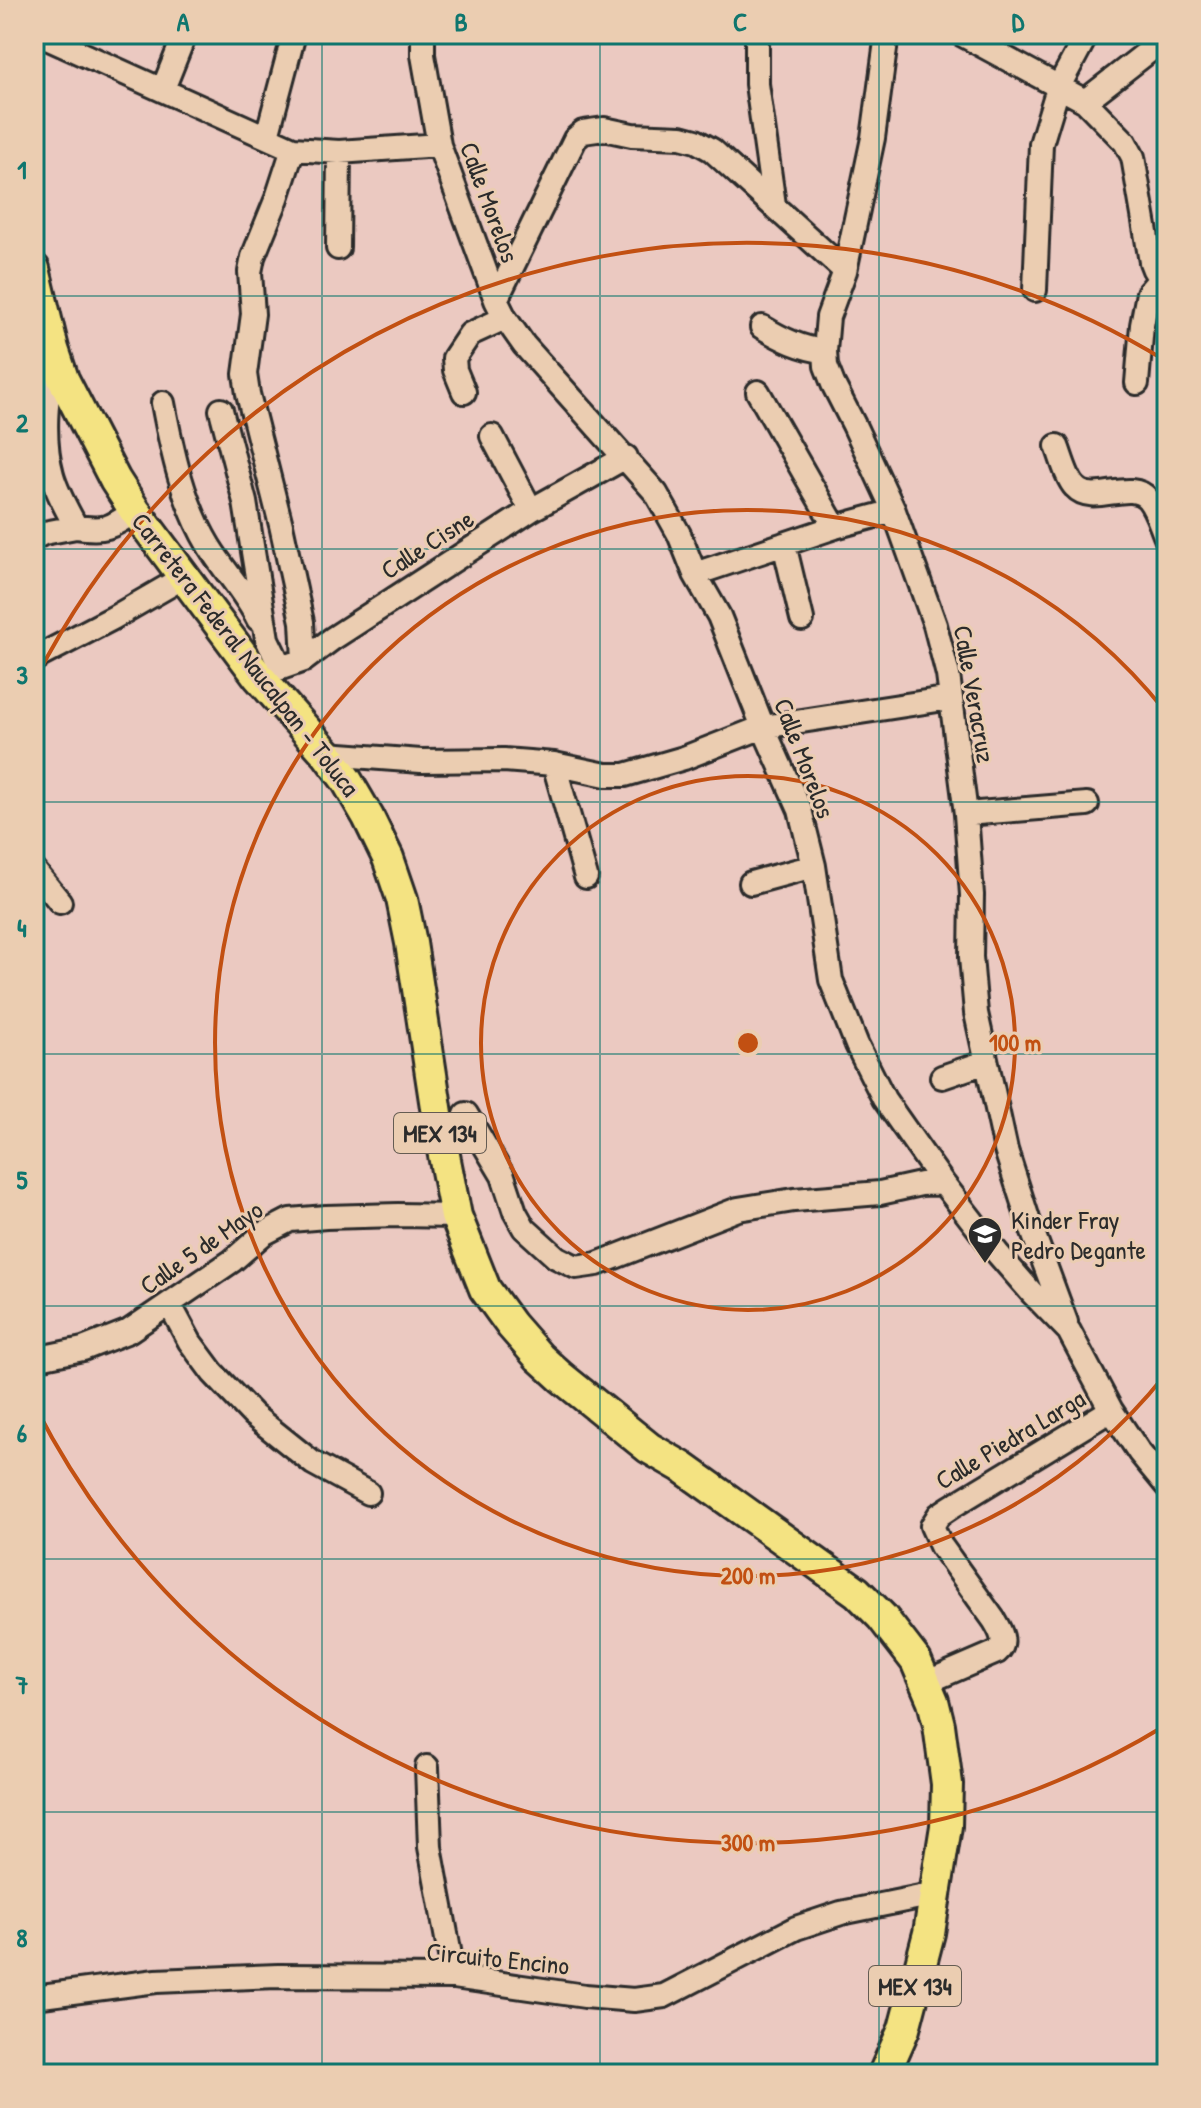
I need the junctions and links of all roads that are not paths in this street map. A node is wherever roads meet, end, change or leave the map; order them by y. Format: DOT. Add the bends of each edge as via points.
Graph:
graph roads {
  1 [pos="38,34"];
  2 [pos="185,34"];
  3 [pos="294,34"];
  4 [pos="423,34"];
  5 [pos="757,34"];
  6 [pos="887,34"];
  7 [pos="961,34"];
  8 [pos="1087,34"];
  9 [pos="1167,37"];
  10 [pos="1058,88"];
  11 [pos="163,89"];
  12 [pos="1085,101"];
  13 [pos="267,136"];
  14 [pos="439,145"];
  15 [pos="293,149"];
  16 [pos="339,152"];
  17 [pos="774,205"];
  18 [pos="338,248"];
  19 [pos="34,269"];
  20 [pos="845,271"];
  21 [pos="1163,282"];
  22 [pos="1035,290"];
  23 [pos="500,309"];
  24 [pos="762,327"];
  25 [pos="53,349"];
  26 [pos="825,351"];
  27 [pos="1137,383"];
  28 [pos="464,392"];
  29 [pos="758,392"];
  30 [pos="163,403"];
  31 [pos="221,410"];
  32 [pos="492,436"];
  33 [pos="1057,446"];
  34 [pos="626,457"];
  35 [pos="531,510"];
  36 [pos="135,511"];
  37 [pos="894,511"];
  38 [pos="76,527"];
  39 [pos="835,527"];
  40 [pos="34,538"];
  41 [pos="1167,540"];
  42 [pos="784,544"];
  43 [pos="695,574"];
  44 [pos="184,577"];
  45 [pos="802,619"];
  46 [pos="267,639"];
  47 [pos="34,659"];
  48 [pos="304,660"];
  49 [pos="269,672"];
  50 [pos="951,698"];
  51 [pos="763,727"];
  52 [pos="327,754"];
  53 [pos="554,764"];
  54 [pos="1087,804"];
  55 [pos="966,814"];
  56 [pos="814,866"];
  57 [pos="34,870"];
  58 [pos="586,877"];
  59 [pos="751,883"];
  60 [pos="60,902"];
  61 [pos="986,1062"];
  62 [pos="942,1077"];
  63 [pos="466,1114"];
  64 [pos="943,1183"];
  65 [pos="456,1216"];
  66 [pos="170,1305"];
  67 [pos="1069,1331"];
  68 [pos="34,1359"];
  69 [pos="1111,1410"];
  70 [pos="1167,1486"];
  71 [pos="368,1493"];
  72 [pos="925,1683"];
  73 [pos="427,1767"];
  74 [pos="935,1894"];
  75 [pos="454,1977"];
  76 [pos="34,1997"];
  77 [pos="884,2074"];
  1 -- 11 [label="street"];
  2 -- 11 [label="street"];
  3 -- 13 [label="street"];
  4 -- 14 [label="street, Calle Morelos"];
  5 -- 17 [label="street" via="757,84"];
  6 -- 20 [label="street, Calle Veracruz" via="873,138"];
  7 -- 10 [label="street"];
  8 -- 10 [label="street"];
  9 -- 12 [label="street"];
  10 -- 12 [label="street"];
  10 -- 22 [label="street" via="1041,144"];
  11 -- 13 [label="street"];
  12 -- 21 [label="street" via="1133,157 1148,250"];
  13 -- 15 [label="street"];
  14 -- 16 [label="street"];
  14 -- 23 [label="street, Calle Morelos"];
  15 -- 16 [label="street"];
  15 -- 48 [label="street" via="253,257 245,374 302,622"];
  16 -- 18 [label="street"];
  17 -- 20 [label="street"];
  17 -- 23 [label="street" via="696,141 604,129 583,132 575,139"];
  19 -- 25 [label="main road, Carretera Federal Naucalpan - Toluca / MEX 134"];
  20 -- 26 [label="street, Calle Veracruz" via="828,317"];
  21 -- 27 [label="street" via="1148,293"];
  23 -- 28 [label="street" via="470,334 454,358"];
  23 -- 34 [label="street, Calle Morelos" via="524,345"];
  24 -- 26 [label="street" via="794,344"];
  25 -- 36 [label="main road, Carretera Federal Naucalpan - Toluca / MEX 134" via="76,407"];
  25 -- 38 [label="street" via="46,441 52,476"];
  26 -- 37 [label="street, Calle Veracruz" via="833,384"];
  29 -- 39 [label="street"];
  30 -- 46 [label="street" via="194,515"];
  31 -- 46 [label="street" via="245,502"];
  32 -- 35 [label="street"];
  33 -- 41 [label="street" via="1073,486 1098,494 1141,493"];
  34 -- 35 [label="street, Calle Cisne"];
  34 -- 43 [label="street, Calle Morelos" via="656,493"];
  35 -- 48 [label="street, Calle Cisne"];
  36 -- 38 [label="street" via="107,529"];
  36 -- 44 [label="main road, Carretera Federal Naucalpan - Toluca / MEX 134"];
  37 -- 39 [label="street"];
  37 -- 50 [label="street, Calle Veracruz" via="935,625"];
  38 -- 40 [label="street"];
  39 -- 42 [label="street"];
  42 -- 43 [label="street"];
  42 -- 45 [label="street"];
  43 -- 51 [label="street, Calle Morelos" via="719,616"];
  44 -- 47 [label="street"];
  44 -- 49 [label="main road, Carretera Federal Naucalpan - Toluca / MEX 134"];
  46 -- 49 [label="street"];
  48 -- 49 [label="street, Calle Cisne"];
  49 -- 52 [label="main road, Carretera Federal Naucalpan - Toluca / MEX 134"];
  50 -- 51 [label="street"];
  50 -- 55 [label="street, Calle Veracruz"];
  51 -- 53 [label="street" via="625,775"];
  51 -- 56 [label="street, Calle Morelos" via="800,810"];
  52 -- 53 [label="street"];
  52 -- 65 [label="main road, Carretera Federal Naucalpan - Toluca / MEX 134" via="368,817 402,899"];
  53 -- 58 [label="street"];
  54 -- 55 [label="street"];
  55 -- 61 [label="street, Calle Veracruz" via="971,957"];
  56 -- 59 [label="street"];
  56 -- 64 [label="street, Calle Morelos" via="831,980 857,1045 884,1099"];
  57 -- 60 [label="street"];
  61 -- 62 [label="street"];
  61 -- 67 [label="street, Calle Veracruz" via="1006,1150"];
  63 -- 64 [label="street" via="503,1176 524,1228 576,1267 597,1264 738,1209"];
  64 -- 67 [label="street, Calle Morelos" via="998,1254"];
  65 -- 66 [label="street, Calle 5 de Mayo" via="290,1220 263,1234"];
  65 -- 72 [label="main road, Carretera Federal Naucalpan - Toluca / MEX 134" via="485,1289 539,1357 623,1429 857,1592 903,1642"];
  66 -- 68 [label="street, Calle 5 de Mayo" via="129,1331 83,1349"];
  66 -- 71 [label="street" via="213,1373 253,1415 313,1463"];
  67 -- 69 [label="street, Calle Morelos"];
  69 -- 70 [label="street, Calle Morelos"];
  69 -- 72 [label="street, Calle Piedra Larga" via="935,1520 932,1526 941,1546 994,1620 1003,1643 997,1652"];
  72 -- 74 [label="main road, Carretera Federal Naucalpan - Toluca / MEX 134" via="939,1725 947,1784"];
  73 -- 75 [label="street" via="430,1847"];
  74 -- 75 [label="street, Circuito Encino" via="796,1928 664,1996 585,1996"];
  74 -- 77 [label="main road, Carretera Federal Naucalpan - Toluca / MEX 134" via="904,2029"];
  75 -- 76 [label="street, Circuito Encino" via="156,1981"];
}
